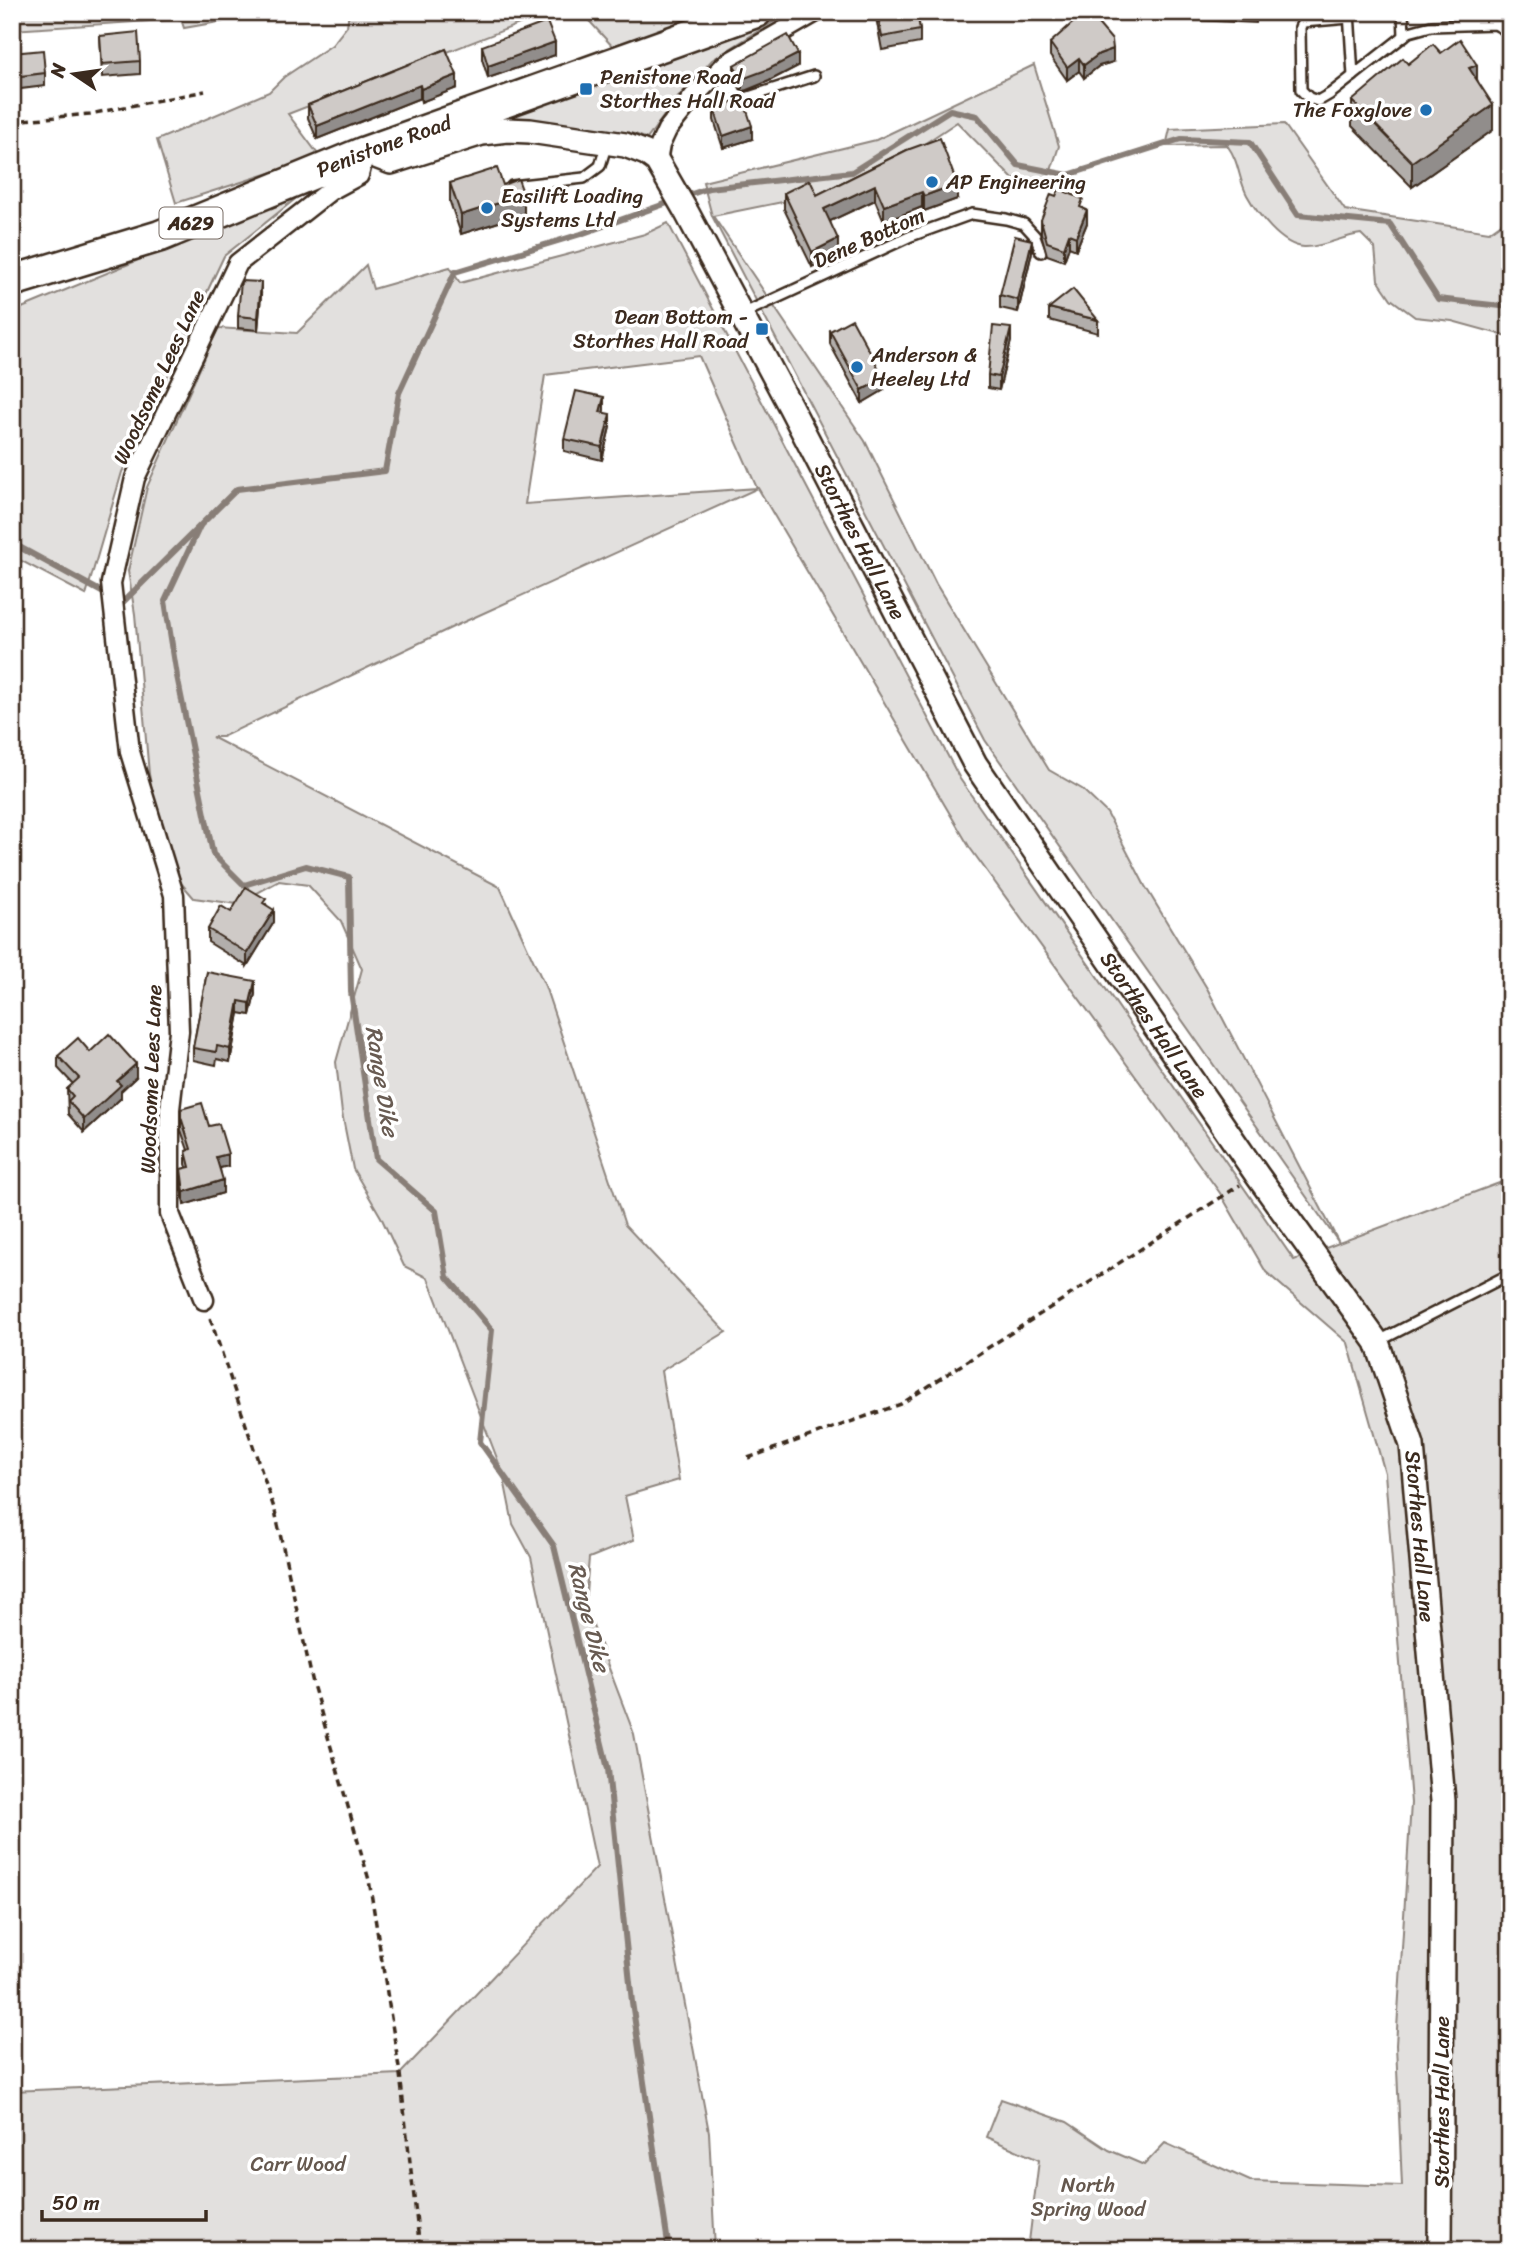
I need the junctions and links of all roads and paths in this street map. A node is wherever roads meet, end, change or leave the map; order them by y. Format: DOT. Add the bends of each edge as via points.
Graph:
graph roads {
  1 [pos="756,12"];
  2 [pos="816,12"];
  3 [pos="1403,12"];
  4 [pos="1349,15"];
  5 [pos="1404,36"];
  6 [pos="1510,37"];
  7 [pos="814,76"];
  8 [pos="1353,76"];
  9 [pos="205,91"];
  10 [pos="694,96"];
  11 [pos="12,121"];
  12 [pos="607,142"];
  13 [pos="365,152"];
  14 [pos="661,169"];
  15 [pos="512,186"];
  16 [pos="1041,252"];
  17 [pos="12,281"];
  18 [pos="741,315"];
  19 [pos="1257,1175"];
  20 [pos="1510,1274"];
  21 [pos="204,1300"];
  22 [pos="1377,1342"];
  23 [pos="748,1458"];
  24 [pos="419,2250"];
  25 [pos="1440,2250"];
  1 -- 13 [label="highway, Penistone Road / A629"];
  2 -- 10 [label="street" via="726,64"];
  3 -- 5 [label="lane"];
  4 -- 8 [label="lane"];
  4 -- 8 [label="lane" via="1303,22 1301,90 1318,101"];
  5 -- 6 [label="lane" via="1431,26 1495,24"];
  5 -- 8 [label="lane"];
  7 -- 10 [label="lane" via="733,102 711,105"];
  9 -- 11 [label="path" via="90,114"];
  10 -- 14 [label="street" via="660,145"];
  12 -- 13 [label="street" via="507,130 482,133 391,162"];
  12 -- 14 [label="street" via="646,153"];
  12 -- 15 [label="lane" via="600,166 584,178"];
  13 -- 17 [label="highway, Penistone Road / A629" via="160,236"];
  13 -- 21 [label="street, Woodsome Lees Lane" via="359,175 331,190 238,263 135,478 111,583 130,752 174,895 179,1031 170,1109 170,1214"];
  14 -- 18 [label="street, Storthes Hall Lane"];
  16 -- 18 [label="lane, Dene Bottom" via="1024,225 972,214 911,236"];
  18 -- 19 [label="street, Storthes Hall Lane" via="975,765"];
  19 -- 22 [label="street, Storthes Hall Lane"];
  19 -- 23 [label="path" via="901,1404"];
  20 -- 22 [label="lane"];
  21 -- 24 [label="path" via="275,1511 314,1688 369,1880 400,2074"];
  22 -- 25 [label="street, Storthes Hall Lane" via="1412,1445 1443,1801"];
}
